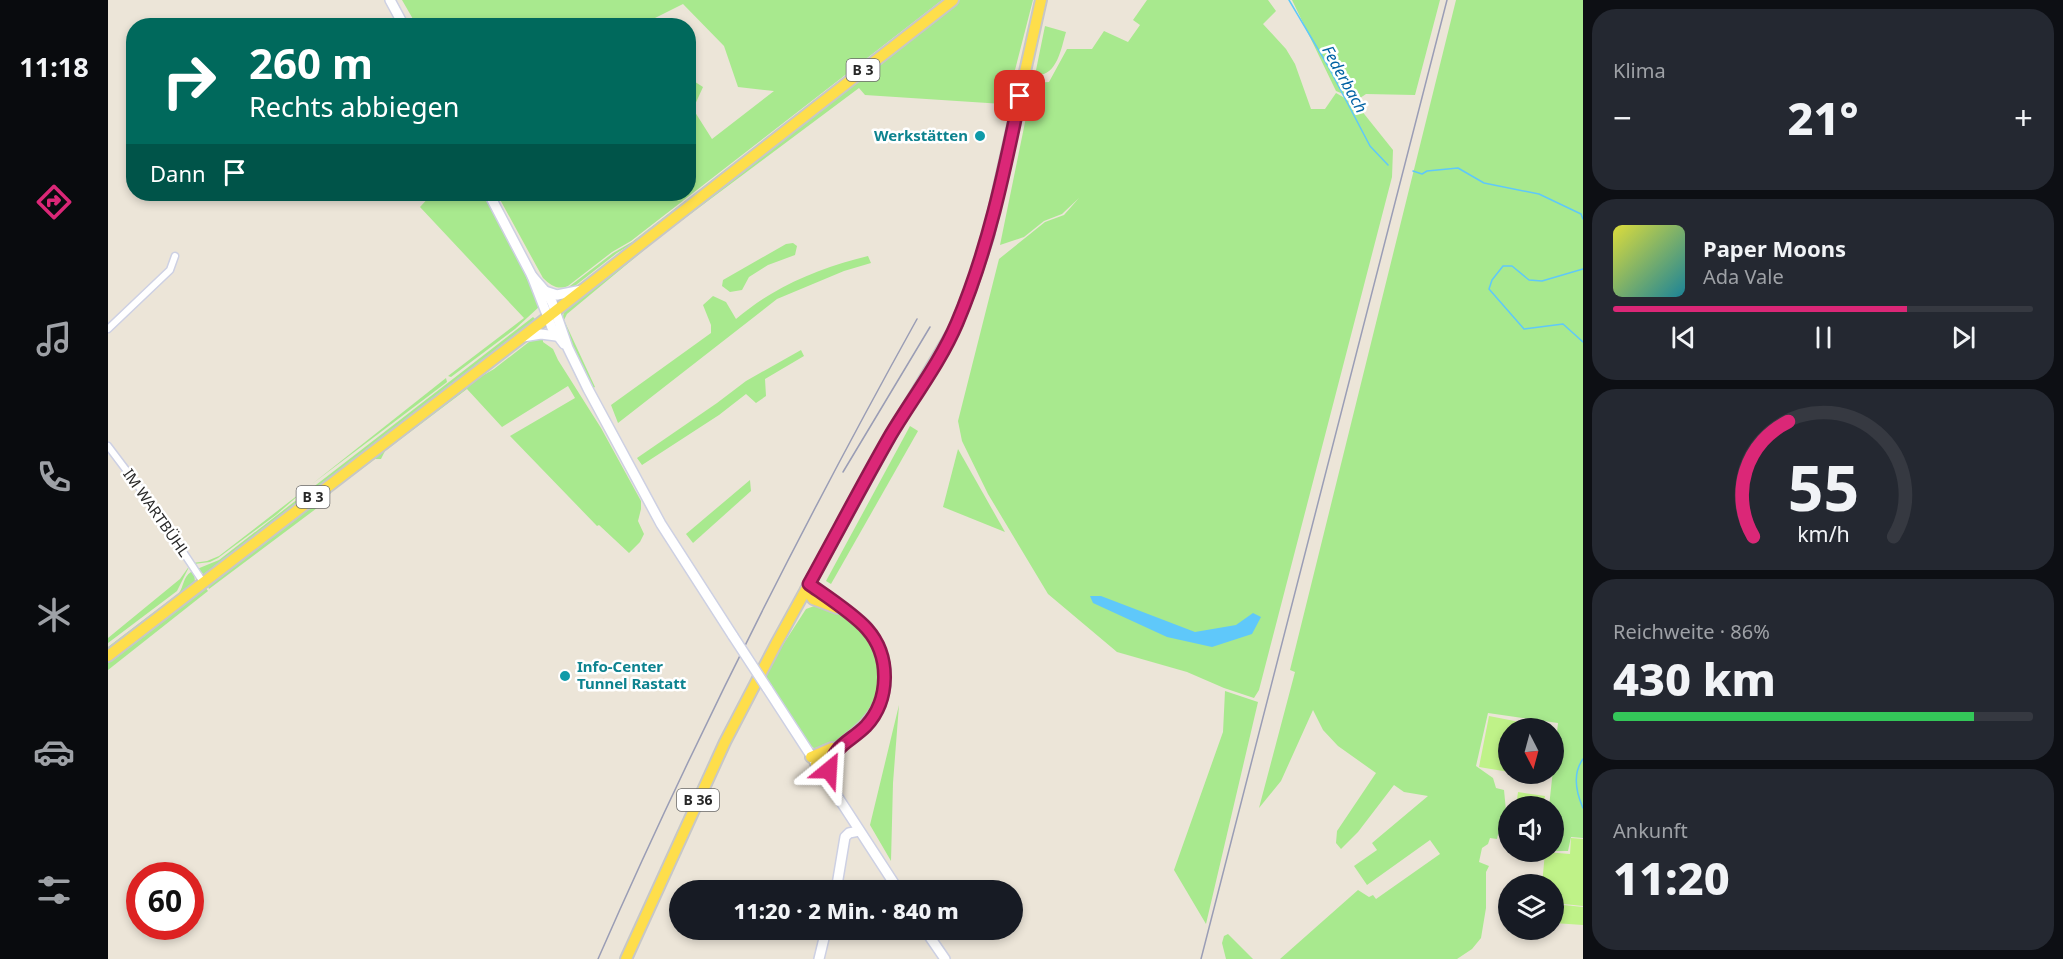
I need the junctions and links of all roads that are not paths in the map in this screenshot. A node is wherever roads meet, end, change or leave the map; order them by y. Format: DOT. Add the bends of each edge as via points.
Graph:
graph roads {
  1 [pos="390,0"];
  2 [pos="954,0"];
  3 [pos="1041,0"];
  4 [pos="400,18"];
  5 [pos="493,201"];
  6 [pos="175,256"];
  7 [pos="532,276"];
  8 [pos="582,290"];
  9 [pos="545,291"];
  10 [pos="551,314"];
  11 [pos="108,329"];
  12 [pos="556,336"];
  13 [pos="521,338"];
  14 [pos="568,348"];
  15 [pos="108,446"];
  16 [pos="203,582"];
  17 [pos="807,587"];
  18 [pos="819,603"];
  19 [pos="843,610"];
  20 [pos="793,612"];
  21 [pos="108,656"];
  22 [pos="844,743"];
  23 [pos="833,754"];
  24 [pos="813,760"];
  25 [pos="828,783"];
  26 [pos="859,831"];
  27 [pos="838,880"];
  28 [pos="892,880"];
  29 [pos="824,940"];
  30 [pos="932,940"];
  31 [pos="626,959"];
  32 [pos="819,959"];
  33 [pos="945,959"];
  1 -- 4 [label="street"];
  2 -- 8 [label="main road, B 3"];
  3 -- 17 [label="main road, B 36" via="988,237 956,326"];
  5 -- 7 [label="street"];
  6 -- 11 [label="street" via="170,270"];
  7 -- 9 [label="street"];
  7 -- 10 [label="street"];
  8 -- 9 [label="street" via="558,295"];
  8 -- 10 [label="main road, B 3"];
  9 -- 10 [label="street"];
  10 -- 12 [label="street"];
  10 -- 13 [label="main road, B 3"];
  10 -- 14 [label="street"];
  12 -- 13 [label="street"];
  12 -- 14 [label="street"];
  13 -- 16 [label="main road, B 3"];
  14 -- 24 [label="street, bridge" via="661,524"];
  15 -- 16 [label="street, IM WARTBÜHL"];
  16 -- 21 [label="main road, B 3"];
  17 -- 18 [label="main road"];
  17 -- 19 [label="main road"];
  17 -- 20 [label="main road, B 36"];
  18 -- 19 [label="main road"];
  18 -- 20 [label="main road"];
  19 -- 22 [label="main road" via="872,636 885,672 877,710"];
  20 -- 31 [label="main road, B 36" via="725,742"];
  22 -- 23 [label="main road"];
  22 -- 24 [label="main road"];
  23 -- 24 [label="main road"];
  23 -- 25 [label="main road"];
  24 -- 25 [label="street"];
  25 -- 26 [label="street"];
  26 -- 27 [label="street" via="843,847"];
  26 -- 28 [label="street"];
  29 -- 32 [label="street"];
  30 -- 33 [label="street"];
}
